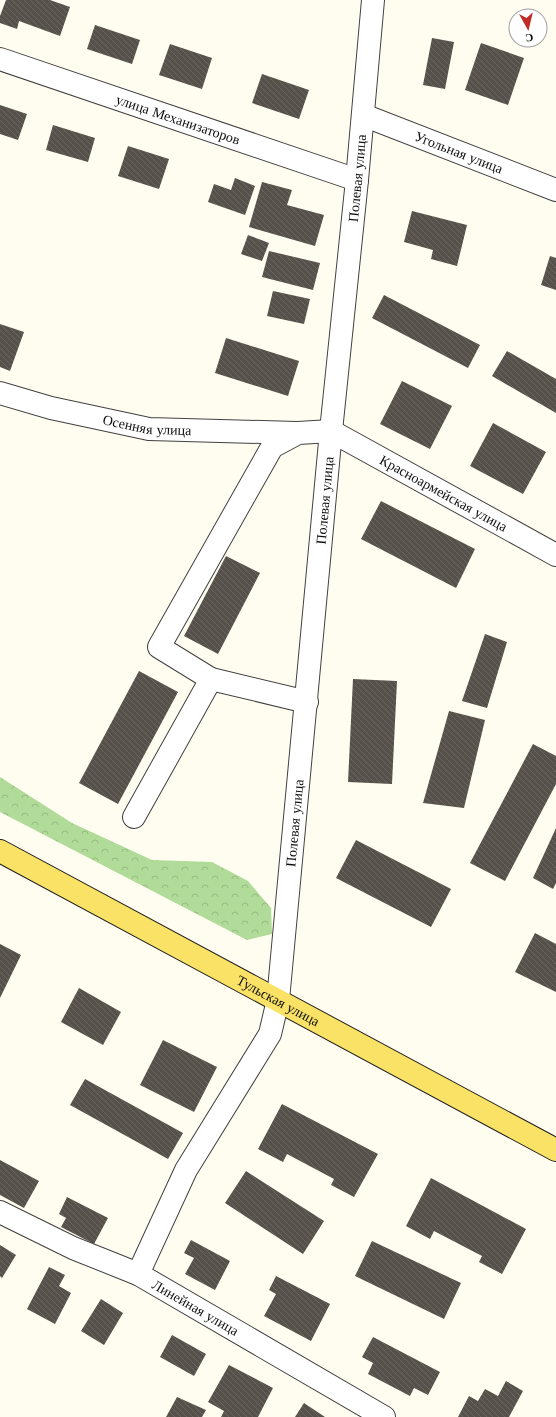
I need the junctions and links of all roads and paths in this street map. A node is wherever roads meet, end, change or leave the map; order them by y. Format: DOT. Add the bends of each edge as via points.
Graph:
graph roads {
  1 [pos="373,0"];
  2 [pos="0,59"];
  3 [pos="363,115"];
  4 [pos="357,180"];
  5 [pos="556,190"];
  6 [pos="0,393"];
  7 [pos="331,432"];
  8 [pos="298,433"];
  9 [pos="556,555"];
  10 [pos="211,679"];
  11 [pos="306,702"];
  12 [pos="134,817"];
  13 [pos="0,851"];
  14 [pos="278,1000"];
  15 [pos="556,1150"];
  16 [pos="0,1212"];
  17 [pos="138,1274"];
  18 [pos="384,1417"];
  1 -- 3 [label="street, Полевая улица"];
  2 -- 4 [label="street, улица Механизаторов"];
  3 -- 4 [label="street, Полевая улица"];
  3 -- 5 [label="street, Угольная улица"];
  4 -- 7 [label="street, Полевая улица"];
  6 -- 8 [label="street, Осенняя улица" via="51,408 149,429"];
  7 -- 8 [label="street, Осенняя улица"];
  7 -- 9 [label="street, Красноармейская улица"];
  7 -- 11 [label="street, Полевая улица"];
  8 -- 10 [label="street" via="272,447 159,647"];
  10 -- 11 [label="street"];
  10 -- 12 [label="street"];
  11 -- 14 [label="street, Полевая улица"];
  13 -- 14 [label="main road, Тульская улица"];
  14 -- 15 [label="main road, Тульская улица"];
  14 -- 17 [label="street, Полевая улица" via="270,1034 186,1170"];
  16 -- 17 [label="street, Линейная улица" via="73,1248"];
  17 -- 18 [label="street, Линейная улица"];
}
